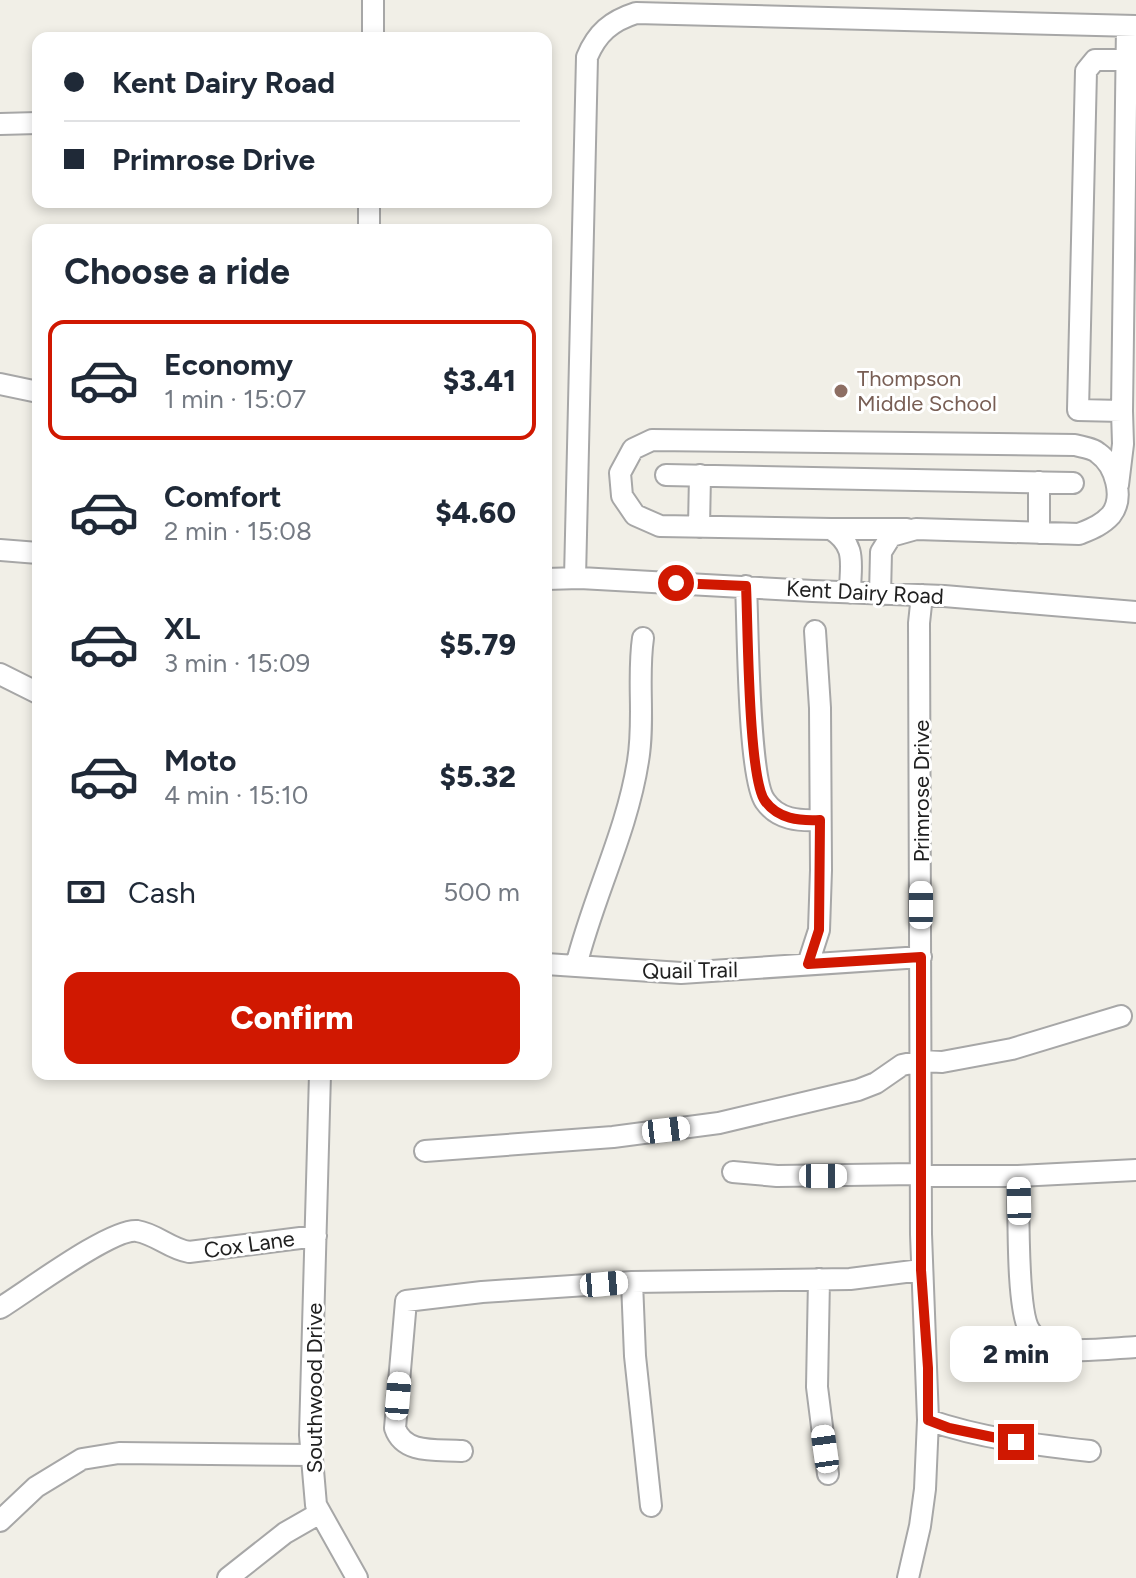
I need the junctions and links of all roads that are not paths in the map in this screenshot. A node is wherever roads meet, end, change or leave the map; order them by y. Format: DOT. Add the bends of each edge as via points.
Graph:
graph roads {
  1 [pos="373,0"];
  2 [pos="1131,26"];
  3 [pos="373,32"];
  4 [pos="1126,60"];
  5 [pos="32,123"];
  6 [pos="0,124"];
  7 [pos="0,384"];
  8 [pos="32,391"];
  9 [pos="1078,410"];
  10 [pos="1122,411"];
  11 [pos="1067,444"];
  12 [pos="666,475"];
  13 [pos="700,475"];
  14 [pos="1039,482"];
  15 [pos="1073,483"];
  16 [pos="1118,489"];
  17 [pos="699,527"];
  18 [pos="831,529"];
  19 [pos="916,529"];
  20 [pos="1039,533"];
  21 [pos="0,550"];
  22 [pos="32,553"];
  23 [pos="575,578"];
  24 [pos="552,579"];
  25 [pos="746,586"];
  26 [pos="850,593"];
  27 [pos="880,595"];
  28 [pos="922,595"];
  29 [pos="1136,612"];
  30 [pos="815,631"];
  31 [pos="643,638"];
  32 [pos="0,674"];
  33 [pos="32,690"];
  34 [pos="820,820"];
  35 [pos="921,957"];
  36 [pos="552,964"];
  37 [pos="808,964"];
  38 [pos="576,966"];
  39 [pos="1121,1016"];
  40 [pos="921,1061"];
  41 [pos="320,1080"];
  42 [pos="425,1151"];
  43 [pos="1136,1170"];
  44 [pos="733,1172"];
  45 [pos="921,1176"];
  46 [pos="1018,1176"];
  47 [pos="316,1236"];
  48 [pos="921,1270"];
  49 [pos="819,1279"];
  50 [pos="632,1282"];
  51 [pos="0,1308"];
  52 [pos="1136,1347"];
  53 [pos="928,1420"];
  54 [pos="462,1451"];
  55 [pos="1090,1451"];
  56 [pos="311,1455"];
  57 [pos="828,1474"];
  58 [pos="651,1506"];
  59 [pos="320,1513"];
  60 [pos="0,1521"];
  61 [pos="228,1578"];
  62 [pos="357,1578"];
  63 [pos="908,1578"];
  1 -- 3 [label="street"];
  2 -- 4 [label="street"];
  2 -- 23 [label="street" via="636,13 605,29 587,57"];
  4 -- 9 [label="street" via="1095,60 1086,71"];
  4 -- 10 [label="street"];
  5 -- 6 [label="street"];
  7 -- 8 [label="street"];
  9 -- 10 [label="street"];
  9 -- 11 [label="street"];
  10 -- 16 [label="street"];
  11 -- 16 [label="street" via="1098,452 1112,468"];
  11 -- 17 [label="street" via="652,440 633,449 620,473 622,496 635,515 660,526"];
  12 -- 13 [label="street"];
  13 -- 14 [label="street"];
  13 -- 17 [label="street"];
  14 -- 15 [label="street"];
  14 -- 20 [label="street"];
  16 -- 20 [label="street" via="1113,512 1099,526 1079,534"];
  17 -- 18 [label="street"];
  18 -- 19 [label="street"];
  18 -- 26 [label="street" via="845,538 851,553"];
  19 -- 20 [label="street"];
  19 -- 27 [label="street" via="891,536 881,552"];
  21 -- 22 [label="street"];
  23 -- 24 [label="street, Kent Dairy Road"];
  23 -- 25 [label="street, Kent Dairy Road"];
  25 -- 26 [label="street, Kent Dairy Road"];
  25 -- 34 [label="street" via="760,793 784,817"];
  26 -- 27 [label="street, Kent Dairy Road"];
  27 -- 28 [label="street, Kent Dairy Road"];
  28 -- 29 [label="street, Kent Dairy Road"];
  28 -- 35 [label="street, Primrose Drive"];
  30 -- 34 [label="street"];
  31 -- 38 [label="street" via="638,762 617,845"];
  32 -- 33 [label="street"];
  34 -- 37 [label="street" via="819,930"];
  35 -- 37 [label="street, Quail Trail"];
  35 -- 40 [label="street, Primrose Drive"];
  36 -- 38 [label="street, Quail Trail"];
  37 -- 38 [label="street, Quail Trail" via="681,973"];
  39 -- 40 [label="street" via="1012,1049"];
  40 -- 42 [label="street" via="902,1065 858,1090 719,1123"];
  40 -- 45 [label="street, Primrose Drive"];
  41 -- 47 [label="street, Cox Lane"];
  43 -- 46 [label="street"];
  44 -- 45 [label="street"];
  45 -- 46 [label="street"];
  45 -- 48 [label="street, Primrose Drive"];
  46 -- 52 [label="street" via="1022,1295 1030,1331 1055,1349"];
  47 -- 51 [label="street, Cox Lane" via="189,1252 129,1231"];
  47 -- 56 [label="street, Southwood Drive"];
  48 -- 49 [label="street"];
  48 -- 53 [label="street, Primrose Drive"];
  49 -- 50 [label="street"];
  49 -- 57 [label="street" via="817,1387"];
  50 -- 54 [label="street" via="406,1301 395,1428 399,1439 410,1447"];
  50 -- 58 [label="street"];
  53 -- 55 [label="street" via="1016,1442"];
  53 -- 63 [label="street, Primrose Drive" via="923,1501"];
  56 -- 59 [label="street, Southwood Drive"];
  56 -- 60 [label="street" via="119,1453 82,1459 36,1487"];
  59 -- 61 [label="street"];
  59 -- 62 [label="street, Southwood Drive"];
}
